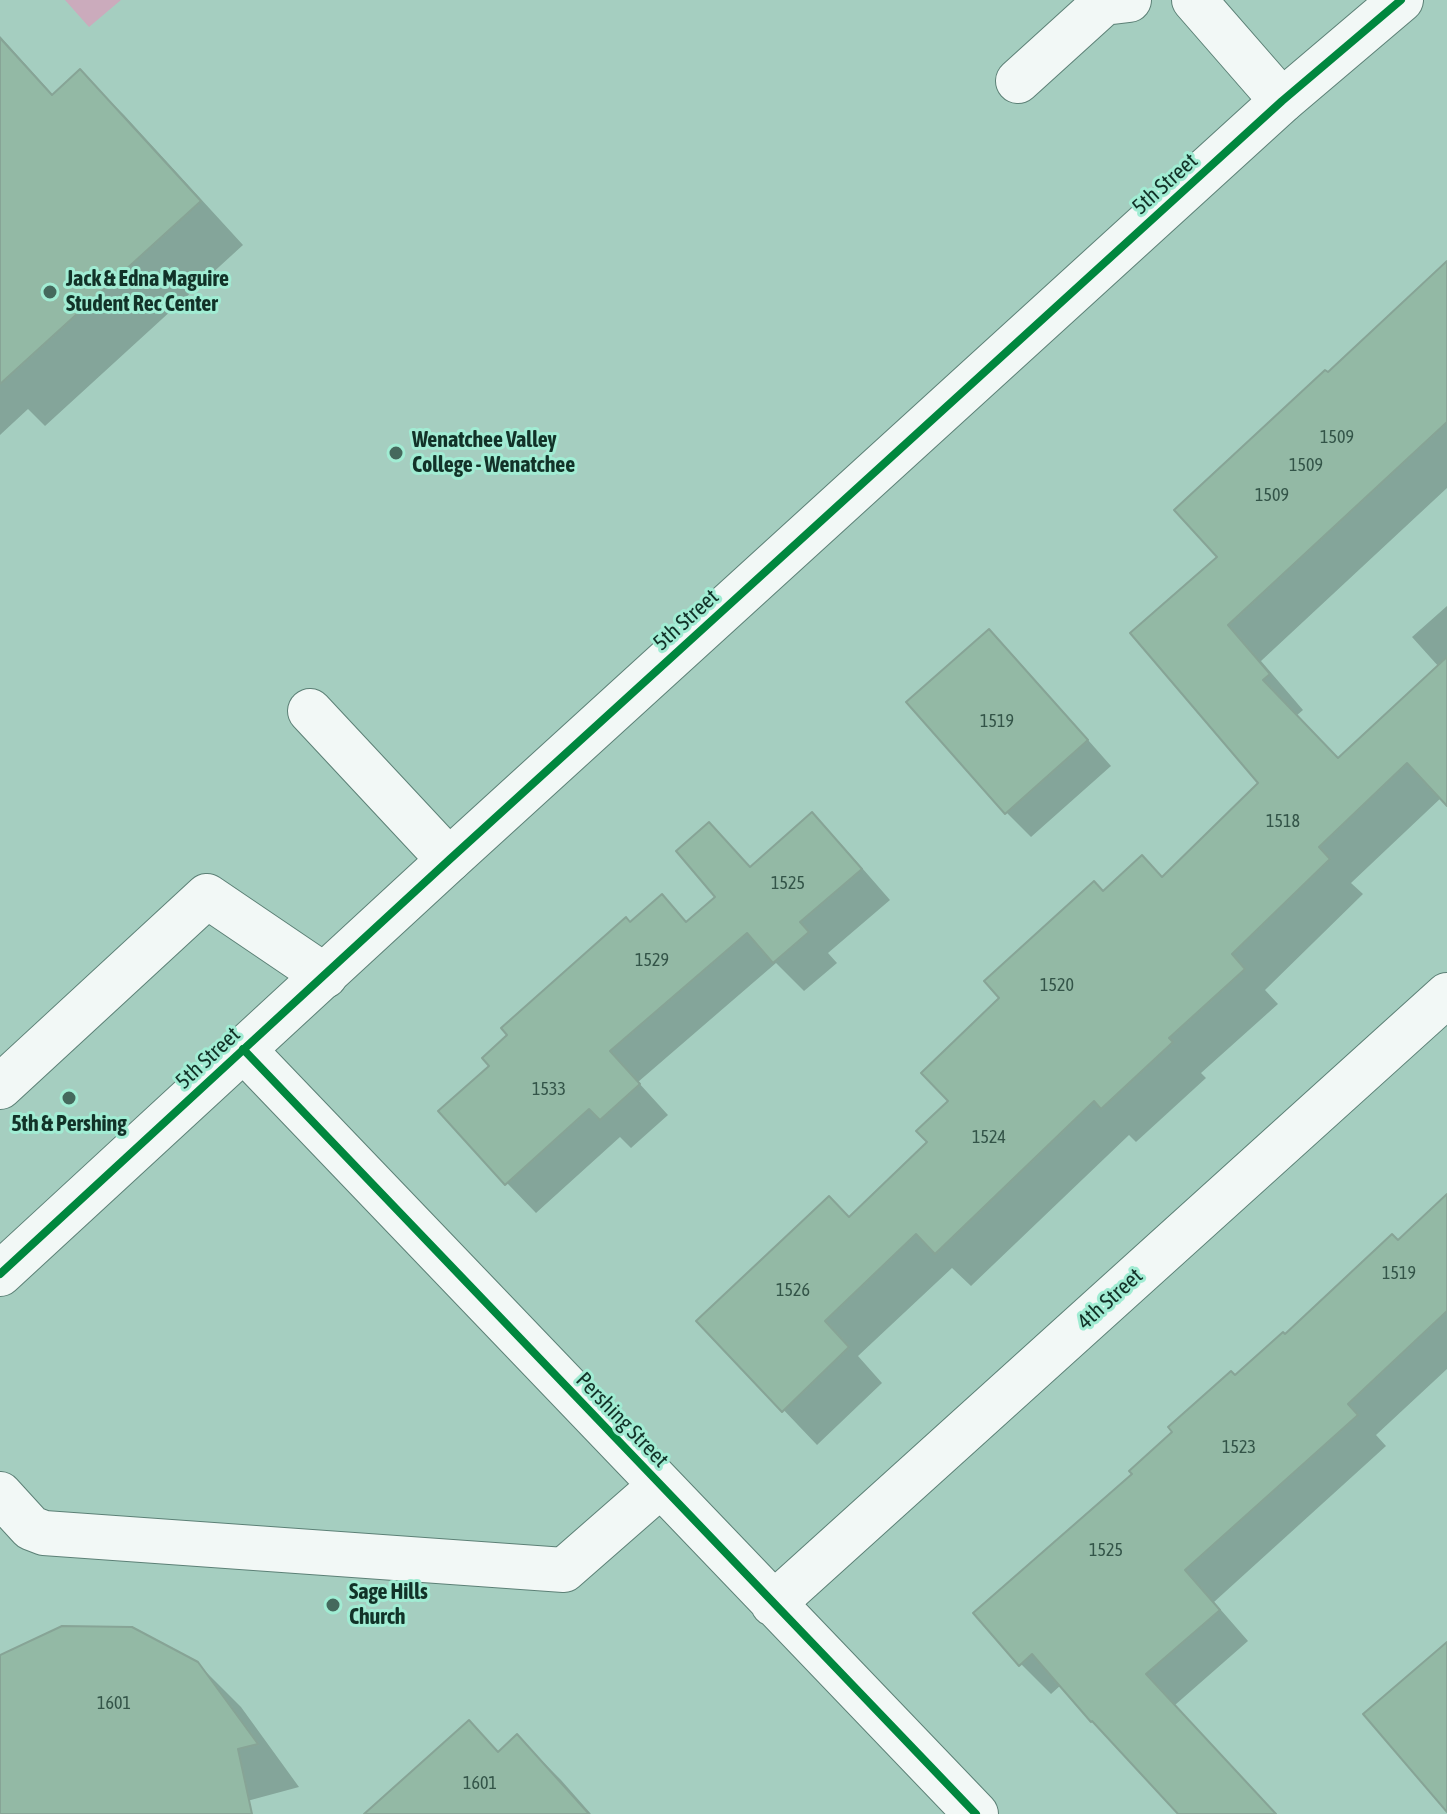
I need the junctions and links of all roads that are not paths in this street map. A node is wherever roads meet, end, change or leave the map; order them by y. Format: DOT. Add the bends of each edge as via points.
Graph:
graph roads {
  1 [pos="1129,0"];
  2 [pos="1194,0"];
  3 [pos="1401,0"];
  4 [pos="1018,81"];
  5 [pos="1282,101"];
  6 [pos="310,711"];
  7 [pos="449,860"];
  8 [pos="325,976"];
  9 [pos="1447,995"];
  10 [pos="243,1049"];
  11 [pos="0,1087"];
  12 [pos="0,1274"];
  13 [pos="660,1486"];
  14 [pos="0,1494"];
  15 [pos="773,1604"];
  16 [pos="976,1814"];
  1 -- 4 [label="street" via="1104,3"];
  2 -- 5 [label="street"];
  3 -- 5 [label="street, 5th Street"];
  5 -- 7 [label="street, 5th Street"];
  6 -- 7 [label="street"];
  7 -- 8 [label="street, 5th Street"];
  8 -- 10 [label="street, 5th Street"];
  8 -- 11 [label="street" via="207,896"];
  9 -- 15 [label="street, 4th Street"];
  10 -- 12 [label="street, 5th Street"];
  10 -- 13 [label="street, Pershing Street"];
  13 -- 14 [label="street" via="564,1570 44,1533 31,1528"];
  13 -- 15 [label="street, Pershing Street"];
  15 -- 16 [label="street, Pershing Street"];
}
